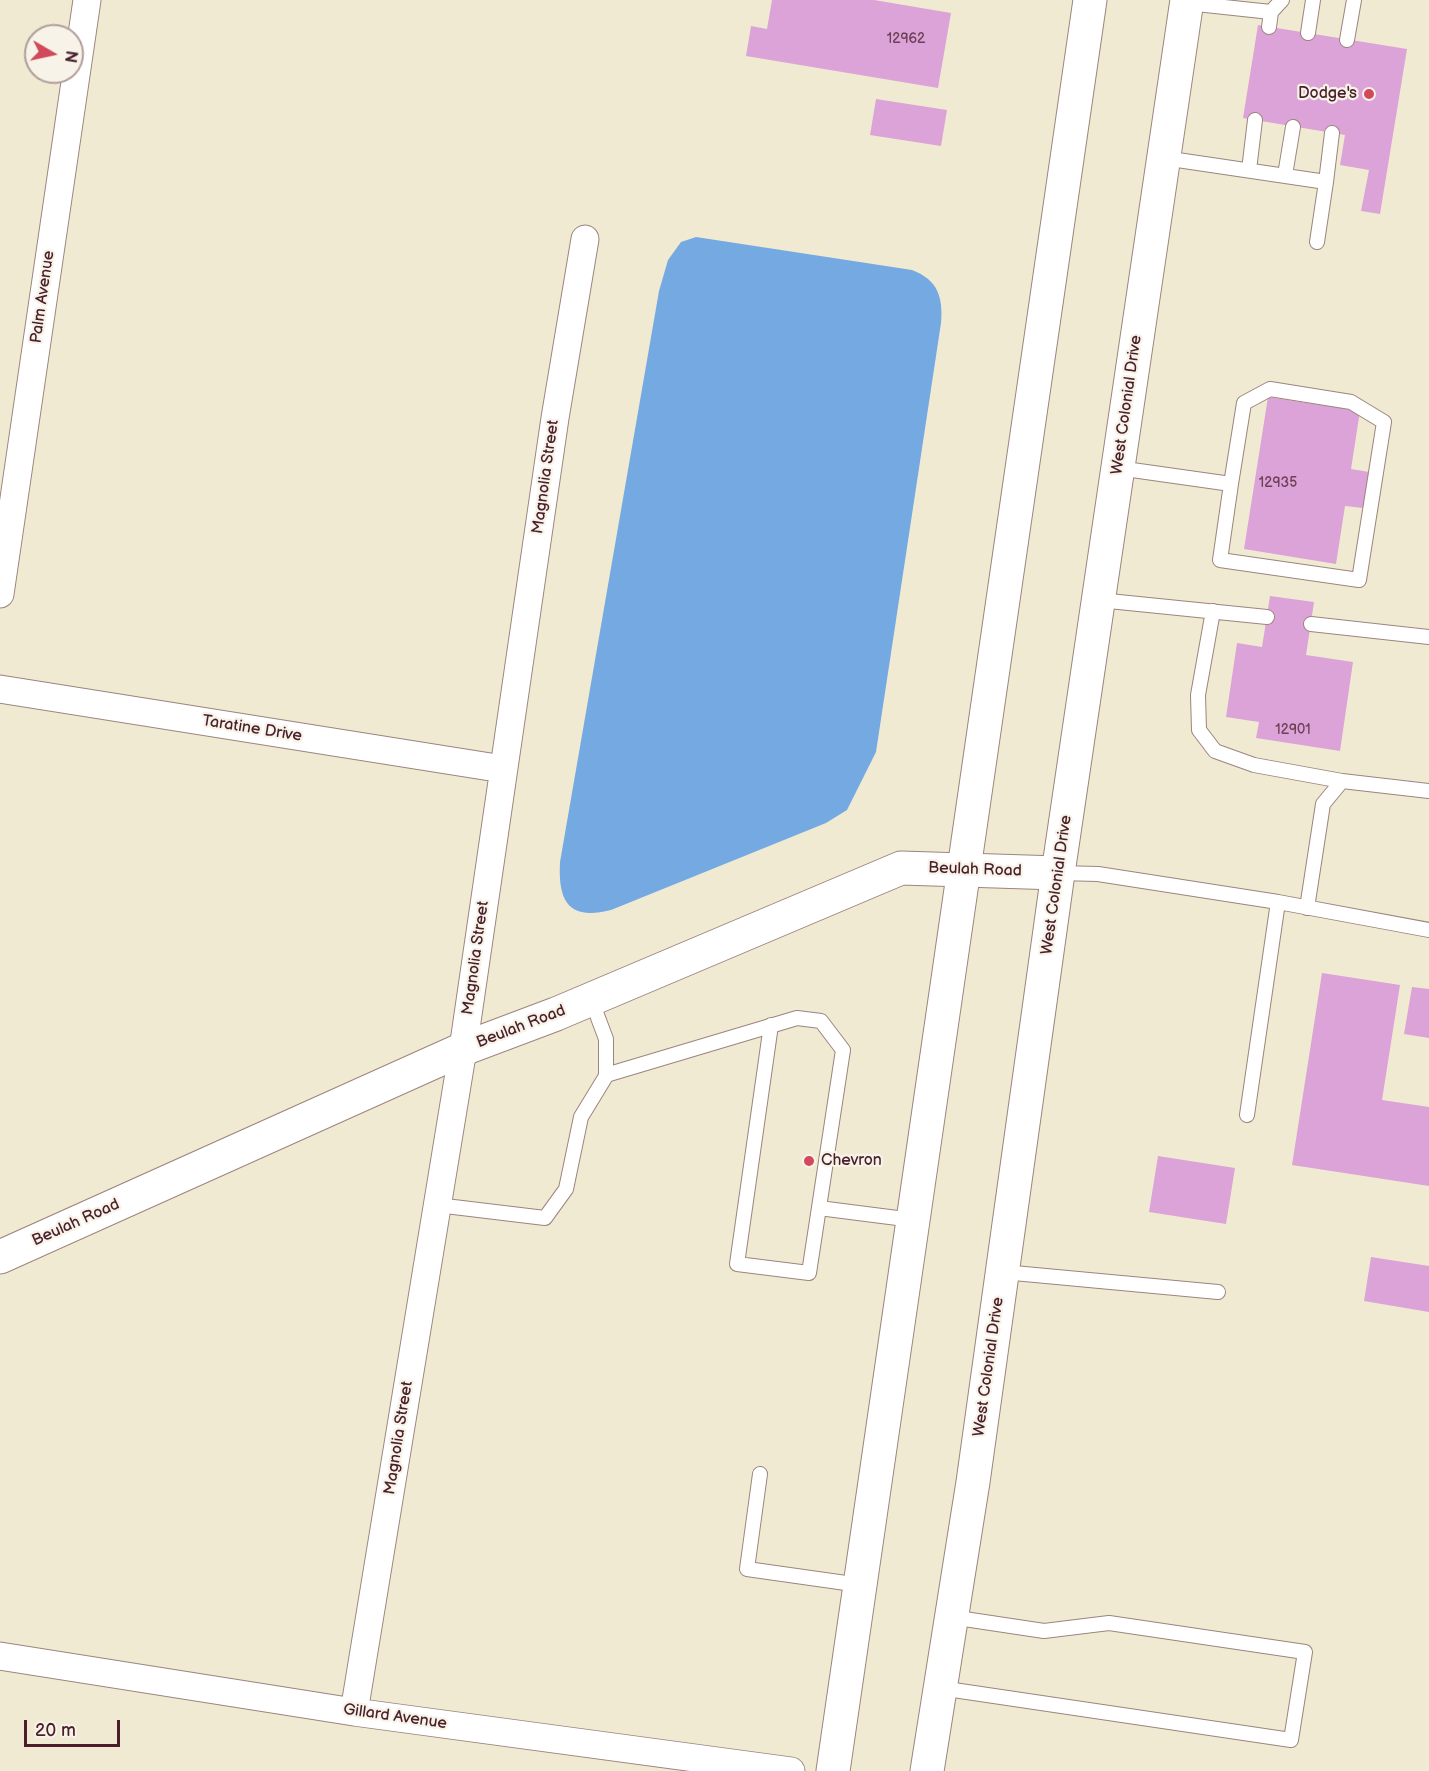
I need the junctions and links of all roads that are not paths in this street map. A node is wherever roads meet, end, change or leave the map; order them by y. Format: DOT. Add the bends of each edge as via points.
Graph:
graph roads {
  1 [pos="87,0"];
  2 [pos="1090,0"];
  3 [pos="1282,0"];
  4 [pos="1313,0"];
  5 [pos="1354,0"];
  6 [pos="1187,1"];
  7 [pos="1271,12"];
  8 [pos="1269,27"];
  9 [pos="1308,33"];
  10 [pos="1347,40"];
  11 [pos="1255,120"];
  12 [pos="1293,127"];
  13 [pos="1332,133"];
  14 [pos="1164,158"];
  15 [pos="1250,170"];
  16 [pos="1285,175"];
  17 [pos="1326,182"];
  18 [pos="585,239"];
  19 [pos="1317,242"];
  20 [pos="1118,468"];
  21 [pos="1231,484"];
  22 [pos="0,594"];
  23 [pos="1098,600"];
  24 [pos="1213,611"];
  25 [pos="1267,617"];
  26 [pos="1311,624"];
  27 [pos="1429,637"];
  28 [pos="0,689"];
  29 [pos="503,769"];
  30 [pos="1342,781"];
  31 [pos="1429,791"];
  32 [pos="963,869"];
  33 [pos="1058,873"];
  34 [pos="1278,902"];
  35 [pos="1307,908"];
  36 [pos="1429,930"];
  37 [pos="591,999"];
  38 [pos="771,1025"];
  39 [pos="463,1049"];
  40 [pos="606,1075"];
  41 [pos="1247,1115"];
  42 [pos="437,1205"];
  43 [pos="819,1208"];
  44 [pos="913,1221"];
  45 [pos="0,1257"];
  46 [pos="1003,1272"];
  47 [pos="1218,1292"];
  48 [pos="760,1474"];
  49 [pos="860,1585"];
  50 [pos="951,1617"];
  51 [pos="0,1656"];
  52 [pos="940,1688"];
  53 [pos="354,1712"];
  54 [pos="703,1765"];
  55 [pos="791,1771"];
  56 [pos="832,1771"];
  57 [pos="927,1771"];
  1 -- 22 [label="street, Palm Avenue"];
  2 -- 32 [label="main road"];
  3 -- 7 [label="lane"];
  4 -- 9 [label="lane"];
  5 -- 10 [label="lane"];
  6 -- 7 [label="lane"];
  6 -- 14 [label="main road, West Colonial Drive"];
  7 -- 8 [label="lane"];
  11 -- 15 [label="lane"];
  12 -- 16 [label="lane"];
  13 -- 17 [label="lane"];
  14 -- 15 [label="lane"];
  14 -- 20 [label="main road, West Colonial Drive"];
  15 -- 16 [label="lane"];
  16 -- 17 [label="lane"];
  17 -- 19 [label="lane"];
  18 -- 29 [label="street, Magnolia Street"];
  20 -- 21 [label="lane"];
  20 -- 23 [label="main road, West Colonial Drive"];
  21 -- 21 [label="lane" via="1221,560 1359,580 1384,422 1351,402 1270,389 1244,403"];
  23 -- 24 [label="lane"];
  23 -- 33 [label="main road, West Colonial Drive"];
  24 -- 25 [label="lane"];
  24 -- 30 [label="lane" via="1197,695 1199,730 1215,751 1254,765"];
  26 -- 27 [label="lane"];
  28 -- 29 [label="street, Taratine Drive"];
  29 -- 39 [label="street, Magnolia Street"];
  30 -- 31 [label="lane"];
  30 -- 35 [label="lane" via="1323,804"];
  32 -- 33 [label="main road, Beulah Road"];
  32 -- 37 [label="main road, Beulah Road" via="901,867"];
  32 -- 44 [label="main road"];
  33 -- 34 [label="lane" via="1098,874"];
  33 -- 46 [label="main road, West Colonial Drive"];
  34 -- 35 [label="lane"];
  34 -- 41 [label="lane"];
  35 -- 36 [label="lane"];
  37 -- 39 [label="main road, Beulah Road"];
  37 -- 40 [label="lane" via="606,1039"];
  38 -- 40 [label="lane"];
  38 -- 43 [label="lane" via="796,1018 821,1021 843,1050"];
  38 -- 43 [label="lane" via="737,1264 809,1273"];
  39 -- 42 [label="street, Magnolia Street"];
  39 -- 45 [label="main road, Beulah Road"];
  40 -- 42 [label="lane" via="581,1117 566,1189 545,1218"];
  42 -- 53 [label="street, Magnolia Street"];
  43 -- 44 [label="lane"];
  44 -- 49 [label="main road"];
  46 -- 47 [label="lane"];
  46 -- 50 [label="main road, West Colonial Drive"];
  48 -- 49 [label="lane" via="747,1569"];
  49 -- 56 [label="main road"];
  50 -- 52 [label="main road, West Colonial Drive"];
  50 -- 52 [label="lane" via="1044,1631 1109,1623 1305,1652 1291,1740"];
  51 -- 53 [label="street, Gillard Avenue"];
  52 -- 57 [label="main road, West Colonial Drive"];
  53 -- 54 [label="street, Gillard Avenue"];
  54 -- 55 [label="street, Gillard Avenue"];
}
